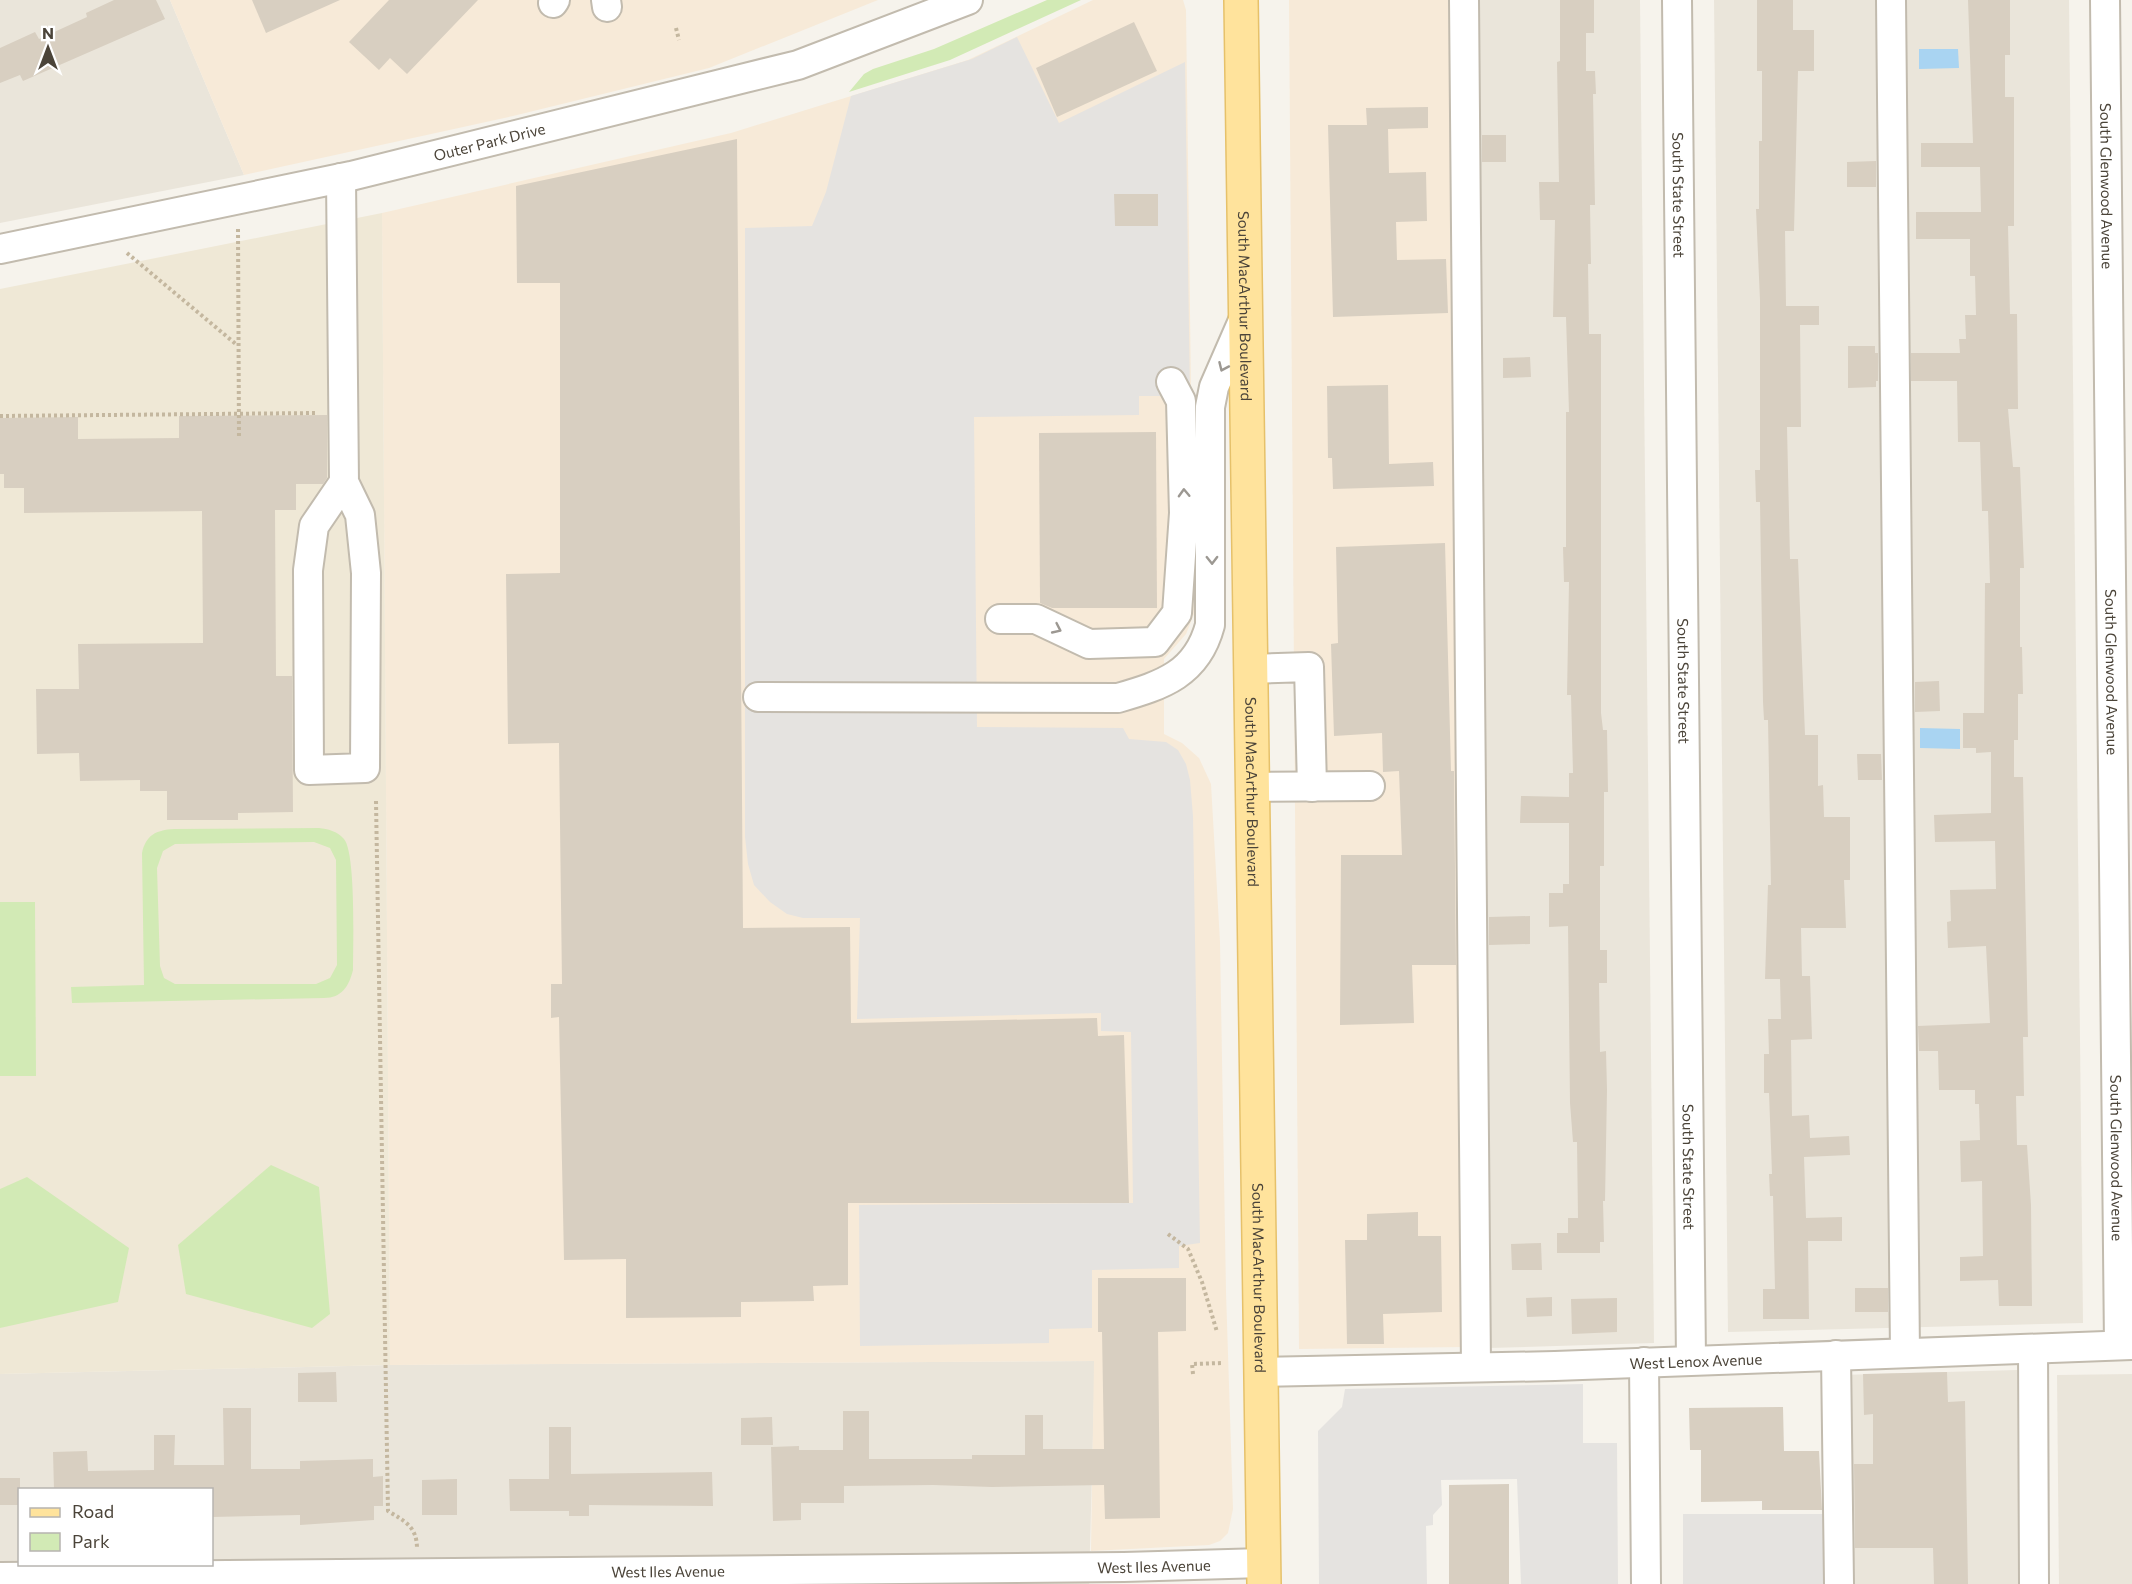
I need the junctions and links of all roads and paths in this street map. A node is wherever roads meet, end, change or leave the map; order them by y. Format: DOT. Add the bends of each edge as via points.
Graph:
graph roads {
  1 [pos="968,0"];
  2 [pos="1222,0"];
  3 [pos="1241,0"];
  4 [pos="1464,0"];
  5 [pos="1677,0"];
  6 [pos="1891,0"];
  7 [pos="2105,0"];
  8 [pos="676,28"];
  9 [pos="1241,37"];
  10 [pos="679,39"];
  11 [pos="341,178"];
  12 [pos="238,229"];
  13 [pos="0,249"];
  14 [pos="127,253"];
  15 [pos="1246,314"];
  16 [pos="238,345"];
  17 [pos="1171,382"];
  18 [pos="329,413"];
  19 [pos="238,414"];
  20 [pos="0,416"];
  21 [pos="239,437"];
  22 [pos="344,482"];
  23 [pos="1000,619"];
  24 [pos="1251,669"];
  25 [pos="758,697"];
  26 [pos="1370,786"];
  27 [pos="1312,787"];
  28 [pos="1252,788"];
  29 [pos="376,801"];
  30 [pos="1168,1234"];
  31 [pos="1217,1332"];
  32 [pos="2126,1345"];
  33 [pos="2033,1349"];
  34 [pos="1905,1353"];
  35 [pos="1836,1355"];
  36 [pos="1691,1360"];
  37 [pos="1644,1362"];
  38 [pos="1222,1363"];
  39 [pos="1476,1367"];
  40 [pos="1261,1372"];
  41 [pos="1192,1374"];
  42 [pos="417,1559"];
  43 [pos="1263,1573"];
  44 [pos="0,1577"];
  45 [pos="1646,1584"];
  46 [pos="1839,1584"];
  47 [pos="2034,1584"];
  1 -- 11 [label="street, Outer Park Drive" via="798,65"];
  2 -- 9 [label="main road"];
  3 -- 9 [label="main road, South MacArthur Boulevard"];
  4 -- 39 [label="street"];
  5 -- 36 [label="street, South State Street"];
  6 -- 34 [label="street"];
  7 -- 32 [label="street, South Glenwood Avenue"];
  8 -- 10 [label="path"];
  9 -- 15 [label="main road, South MacArthur Boulevard"];
  11 -- 13 [label="street, Outer Park Drive"];
  11 -- 22 [label="street"];
  12 -- 16 [label="path"];
  14 -- 16 [label="path"];
  15 -- 24 [label="main road, South MacArthur Boulevard"];
  15 -- 25 [label="street, one-way" via="1214,387 1210,407 1212,610 1205,643 1196,659 1178,674 1153,688 1118,698"];
  16 -- 19 [label="path"];
  23 -- 17 [label="street, one-way" via="1036,619 1089,644 1155,642 1178,613 1184,502 1181,401"];
  18 -- 19 [label="path"];
  19 -- 20 [label="path"];
  19 -- 21 [label="path"];
  22 -- 22 [label="street" via="314,526 308,570 309,770 365,768 366,573 360,515"];
  24 -- 27 [label="street" via="1309,667"];
  24 -- 28 [label="main road, South MacArthur Boulevard"];
  26 -- 27 [label="street"];
  27 -- 28 [label="street"];
  28 -- 40 [label="main road, South MacArthur Boulevard"];
  29 -- 42 [label="path" via="388,1511 413,1527"];
  30 -- 31 [label="path" via="1188,1249"];
  32 -- 33 [label="street, West Lenox Avenue"];
  33 -- 34 [label="street, West Lenox Avenue"];
  33 -- 47 [label="street"];
  34 -- 35 [label="street, West Lenox Avenue"];
  35 -- 36 [label="street, West Lenox Avenue"];
  35 -- 46 [label="street"];
  36 -- 37 [label="street, West Lenox Avenue"];
  37 -- 39 [label="street, West Lenox Avenue"];
  37 -- 45 [label="street"];
  38 -- 41 [label="path" via="1192,1364"];
  39 -- 40 [label="street, West Lenox Avenue"];
  40 -- 43 [label="main road, South MacArthur Boulevard"];
  43 -- 44 [label="street, West Iles Avenue" via="1092,1567"];
}
